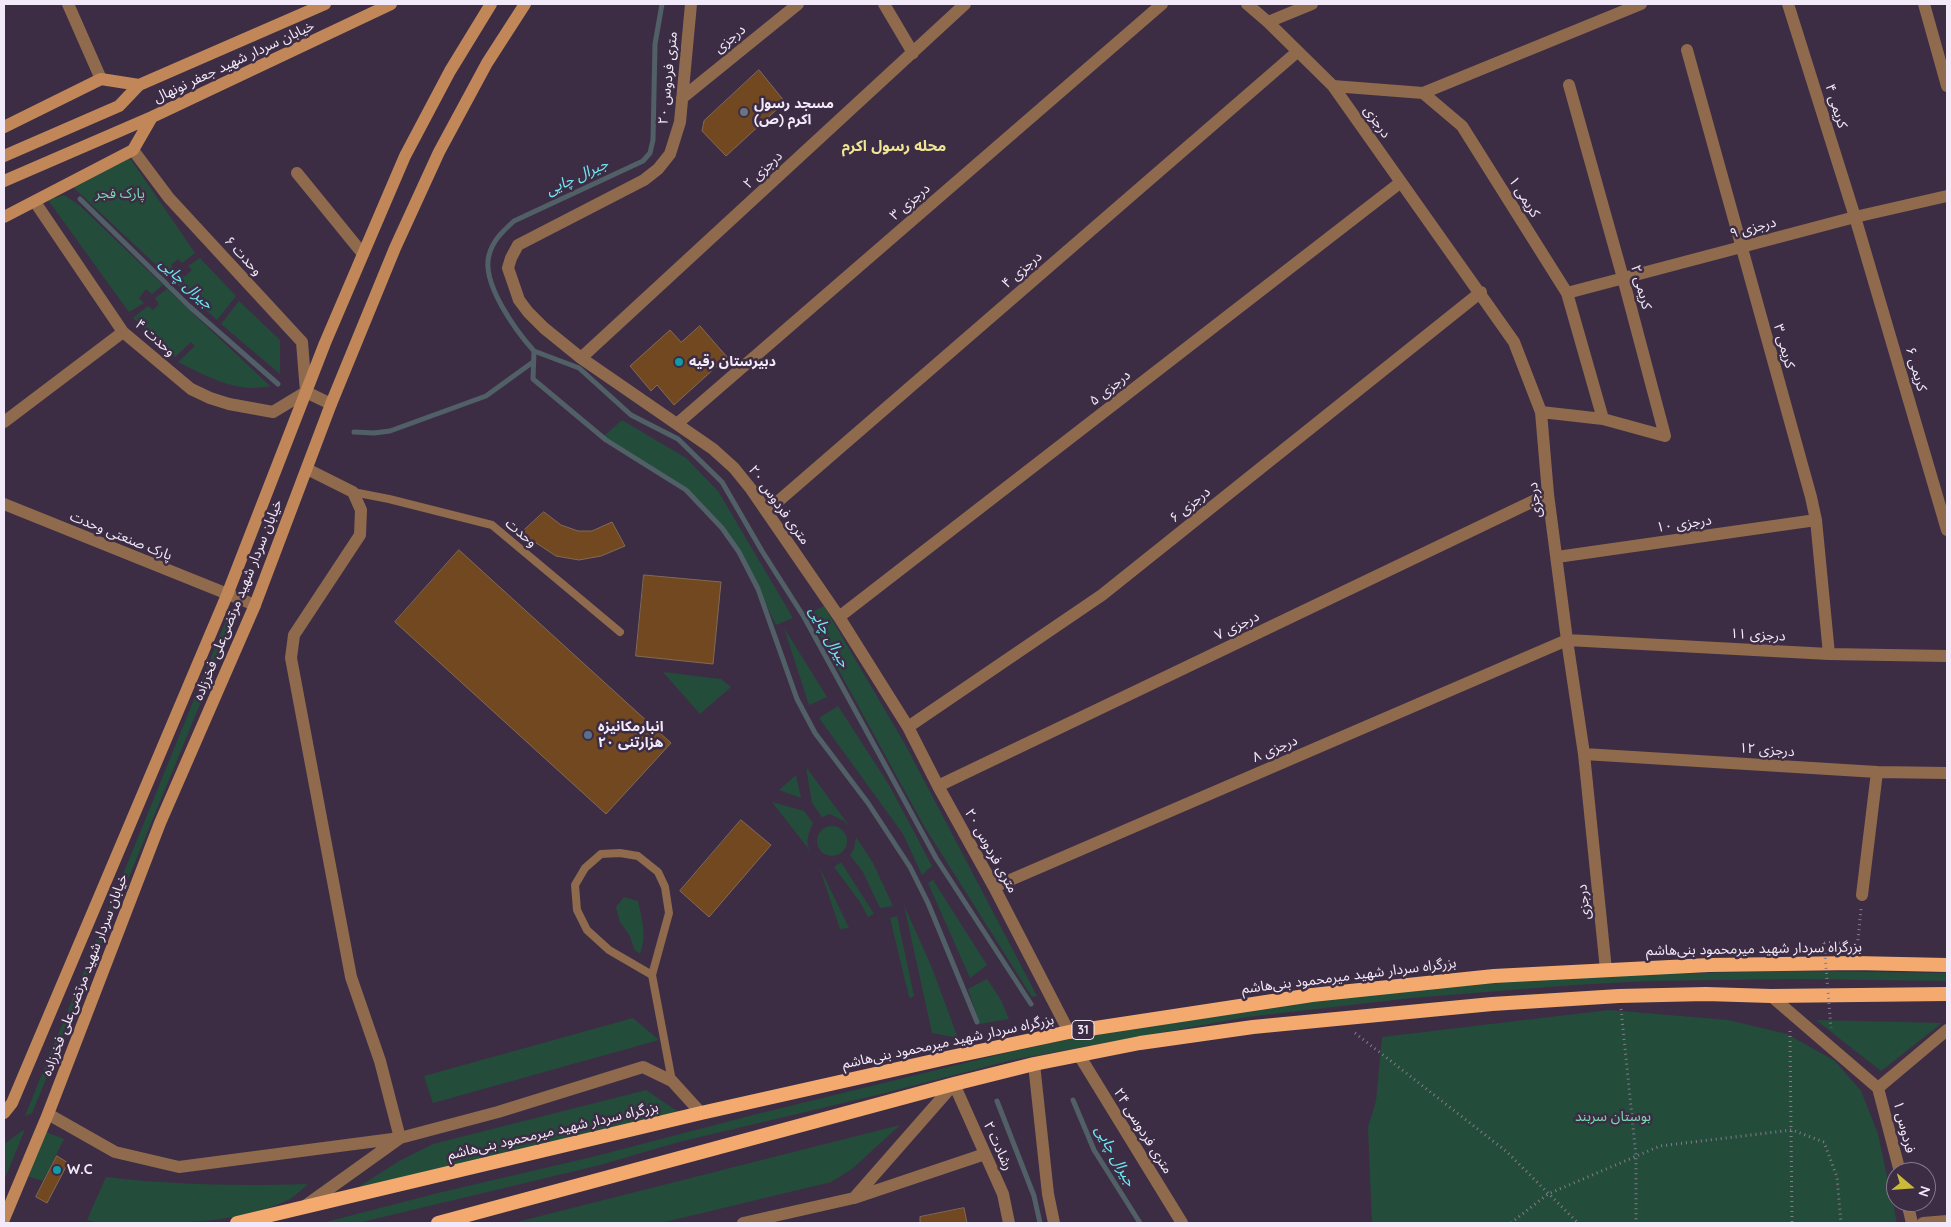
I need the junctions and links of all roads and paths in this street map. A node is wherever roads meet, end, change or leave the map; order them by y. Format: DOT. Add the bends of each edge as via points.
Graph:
graph roads {
  1 [pos="68,4"];
  2 [pos="325,4"];
  3 [pos="391,4"];
  4 [pos="491,4"];
  5 [pos="526,4"];
  6 [pos="691,4"];
  7 [pos="798,4"];
  8 [pos="884,4"];
  9 [pos="965,4"];
  10 [pos="1162,4"];
  11 [pos="1247,4"];
  12 [pos="1312,4"];
  13 [pos="1641,4"];
  14 [pos="1788,4"];
  15 [pos="1924,4"];
  16 [pos="1268,22"];
  17 [pos="1687,50"];
  18 [pos="1297,52"];
  19 [pos="914,53"];
  20 [pos="101,79"];
  21 [pos="1569,84"];
  22 [pos="139,85"];
  23 [pos="1333,86"];
  24 [pos="1947,86"];
  25 [pos="1423,92"];
  26 [pos="682,98"];
  27 [pos="152,118"];
  28 [pos="4,127"];
  29 [pos="133,150"];
  30 [pos="4,156"];
  31 [pos="297,173"];
  32 [pos="4,181"];
  33 [pos="1401,182"];
  34 [pos="1947,196"];
  35 [pos="35,202"];
  36 [pos="4,217"];
  37 [pos="1855,217"];
  38 [pos="1740,247"];
  39 [pos="363,254"];
  40 [pos="1623,278"];
  41 [pos="1481,292"];
  42 [pos="1567,293"];
  43 [pos="124,332"];
  44 [pos="581,358"];
  45 [pos="306,392"];
  46 [pos="332,404"];
  47 [pos="1541,412"];
  48 [pos="1603,419"];
  49 [pos="4,422"];
  50 [pos="678,423"];
  51 [pos="306,469"];
  52 [pos="353,492"];
  53 [pos="1548,494"];
  54 [pos="4,504"];
  55 [pos="767,511"];
  56 [pos="1816,520"];
  57 [pos="1947,530"];
  58 [pos="1557,557"];
  59 [pos="227,595"];
  60 [pos="255,606"];
  61 [pos="839,617"];
  62 [pos="620,632"];
  63 [pos="1567,640"];
  64 [pos="1829,654"];
  65 [pos="1947,656"];
  66 [pos="908,727"];
  67 [pos="1584,754"];
  68 [pos="1877,772"];
  69 [pos="1947,774"];
  70 [pos="938,786"];
  71 [pos="994,887"];
  72 [pos="1862,896"];
  73 [pos="1858,947"];
  74 [pos="1855,963"];
  75 [pos="1947,965"];
  76 [pos="1606,970"];
  77 [pos="652,975"];
  78 [pos="1947,994"];
  79 [pos="1619,996"];
  80 [pos="1771,996"];
  81 [pos="1789,1012"];
  82 [pos="1339,1020"];
  83 [pos="1831,1028"];
  84 [pos="1947,1030"];
  85 [pos="1069,1032"];
  86 [pos="1079,1055"];
  87 [pos="1034,1064"];
  88 [pos="672,1081"];
  89 [pos="954,1084"];
  90 [pos="1878,1088"];
  91 [pos="4,1113"];
  92 [pos="701,1113"];
  93 [pos="48,1114"];
  94 [pos="1792,1130"];
  95 [pos="400,1138"];
  96 [pos="984,1154"];
  97 [pos="1636,1156"];
  98 [pos="1897,1162"];
  99 [pos="1548,1194"];
  100 [pos="854,1198"];
  101 [pos="305,1206"];
  102 [pos="4,1219"];
  103 [pos="1947,1221"];
  104 [pos="238,1223"];
  105 [pos="438,1223"];
  106 [pos="744,1223"];
  107 [pos="1009,1223"];
  108 [pos="1054,1223"];
  109 [pos="1182,1223"];
  110 [pos="1511,1223"];
  111 [pos="1578,1223"];
  112 [pos="1636,1223"];
  113 [pos="1792,1223"];
  114 [pos="1841,1223"];
  115 [pos="1923,1223"];
  1 -- 20 [label="street"];
  2 -- 22 [label="main road, خیابان سردار شهید جعفر نونهال"];
  3 -- 27 [label="main road, خیابان سردار شهید جعفر نونهال"];
  4 -- 39 [label="main road, خیابان سردار شهید مرتضی‌علی فخرزاده" via="450,71 405,156"];
  5 -- 46 [label="main road, خیابان سردار شهید مرتضی‌علی فخرزاده" via="487,63 439,152 395,248"];
  6 -- 26 [label="street, ۲۰ متری فردوس"];
  7 -- 26 [label="street, درجزی"];
  8 -- 19 [label="street"];
  9 -- 19 [label="street, درجزی ۲"];
  10 -- 50 [label="street, درجزی ۳"];
  11 -- 16 [label="street, درجزی"];
  12 -- 16 [label="street"];
  13 -- 25 [label="street"];
  14 -- 37 [label="street, کریمی ۴"];
  15 -- 24 [label="street"];
  16 -- 18 [label="street, درجزی"];
  17 -- 38 [label="street, کریمی ۳"];
  18 -- 23 [label="street, درجزی"];
  18 -- 55 [label="street, درجزی ۴"];
  19 -- 44 [label="street, درجزی ۲"];
  20 -- 22 [label="main road"];
  20 -- 28 [label="main road"];
  21 -- 40 [label="street, کریمی ۲"];
  22 -- 30 [label="main road, خیابان سردار شهید جعفر نونهال" via="119,106"];
  23 -- 25 [label="street"];
  23 -- 33 [label="street, درجزی"];
  25 -- 42 [label="street, کریمی ۱" via="1462,126"];
  26 -- 44 [label="street, ۲۰ متری فردوس" via="676,138 670,154 658,169 644,180 530,237 518,245 510,258 508,268 519,300 544,328"];
  27 -- 29 [label="main road"];
  27 -- 32 [label="main road, خیابان سردار شهید جعفر نونهال"];
  29 -- 35 [label="main road"];
  29 -- 45 [label="street, وحدت ۶" via="169,198 302,342"];
  31 -- 39 [label="street"];
  33 -- 41 [label="street, درجزی"];
  33 -- 61 [label="street, درجزی ۵"];
  34 -- 37 [label="street, درجزی ۹"];
  35 -- 36 [label="main road"];
  35 -- 43 [label="street, وحدت ۴"];
  37 -- 38 [label="street, درجزی ۹"];
  37 -- 57 [label="street, کریمی ۶"];
  38 -- 40 [label="street, درجزی ۹"];
  38 -- 56 [label="street, کریمی ۳"];
  39 -- 45 [label="main road, خیابان سردار شهید مرتضی‌علی فخرزاده"];
  40 -- 42 [label="street, درجزی ۹"];
  40 -- 48 [label="street, کریمی ۲" via="1665,436"];
  41 -- 47 [label="street, درجزی" via="1514,342"];
  41 -- 66 [label="street, درجزی ۶" via="1102,595"];
  42 -- 48 [label="street, کریمی ۱"];
  43 -- 45 [label="street, وحدت ۴" via="191,389 210,398 273,412"];
  43 -- 49 [label="street"];
  44 -- 50 [label="street, ۲۰ متری فردوس"];
  45 -- 46 [label="street"];
  45 -- 59 [label="main road, خیابان سردار شهید مرتضی‌علی فخرزاده"];
  46 -- 51 [label="main road, خیابان سردار شهید مرتضی‌علی فخرزاده"];
  47 -- 48 [label="street"];
  47 -- 53 [label="street, درجزی"];
  50 -- 55 [label="street, ۲۰ متری فردوس" via="734,468"];
  51 -- 52 [label="street"];
  51 -- 60 [label="main road, خیابان سردار شهید مرتضی‌علی فخرزاده"];
  52 -- 62 [label="lane, وحدت" via="492,525"];
  52 -- 95 [label="street" via="361,510 360,535 294,635 290,658 350,977 380,1061"];
  53 -- 58 [label="street, درجزی"];
  53 -- 70 [label="street, درجزی ۷"];
  54 -- 59 [label="street, پارک صنعتی وحدت"];
  55 -- 61 [label="street, ۲۰ متری فردوس"];
  56 -- 58 [label="street, درجزی ۱۰"];
  56 -- 64 [label="street, کریمی ۳"];
  58 -- 63 [label="street, درجزی"];
  59 -- 60 [label="street, پارک صنعتی وحدت"];
  59 -- 91 [label="main road, خیابان سردار شهید مرتضی‌علی فخرزاده" via="12,1103"];
  60 -- 93 [label="main road, خیابان سردار شهید مرتضی‌علی فخرزاده" via="160,822"];
  61 -- 66 [label="street, ۲۰ متری فردوس"];
  63 -- 64 [label="street, درجزی ۱۱"];
  63 -- 67 [label="street, درجزی"];
  63 -- 71 [label="street, درجزی ۸"];
  64 -- 65 [label="street, درجزی ۱۱"];
  66 -- 70 [label="street, ۲۰ متری فردوس"];
  67 -- 68 [label="street, درجزی ۱۲"];
  67 -- 76 [label="street, درجزی"];
  68 -- 69 [label="street, درجزی ۱۲"];
  68 -- 72 [label="street"];
  70 -- 71 [label="street, ۲۰ متری فردوس"];
  71 -- 85 [label="street, ۲۰ متری فردوس"];
  72 -- 73 [label="path"];
  73 -- 74 [label="path"];
  73 -- 83 [label="path, bridge" via="1824,943"];
  74 -- 75 [label="highway, بزرگراه سردار شهید میرمحمود بنی‌هاشم / 31"];
  74 -- 76 [label="highway, بزرگراه سردار شهید میرمحمود بنی‌هاشم / 31"];
  76 -- 85 [label="highway, بزرگراه سردار شهید میرمحمود بنی‌هاشم / 31" via="1494,976 1312,995"];
  77 -- 77 [label="lane" via="669,913 665,887 658,872 638,856 601,854 585,868 576,885 577,910 587,930 610,950"];
  77 -- 88 [label="lane"];
  78 -- 80 [label="highway, 31"];
  79 -- 80 [label="highway, 31"];
  79 -- 82 [label="highway, 31" via="1492,1004"];
  79 -- 97 [label="path"];
  80 -- 81 [label="street"];
  81 -- 90 [label="street"];
  81 -- 94 [label="path"];
  82 -- 86 [label="highway, 31" via="1253,1027"];
  82 -- 99 [label="path" via="1506,1152"];
  84 -- 90 [label="street"];
  85 -- 92 [label="highway, بزرگراه سردار شهید میرمحمود بنی‌هاشم / 31"];
  86 -- 87 [label="highway, 31"];
  86 -- 109 [label="street, ۲۴ متری فردوسی"];
  87 -- 89 [label="highway, 31"];
  87 -- 108 [label="street"];
  88 -- 92 [label="street"];
  88 -- 95 [label="street" via="643,1068"];
  89 -- 96 [label="street, رشادت ۲"];
  89 -- 100 [label="street"];
  89 -- 105 [label="highway, 31"];
  90 -- 98 [label="street, فردوس ۱"];
  92 -- 101 [label="highway, بزرگراه سردار شهید میرمحمود بنی‌هاشم / 31"];
  93 -- 95 [label="street" via="115,1152 179,1167"];
  93 -- 102 [label="main road, خیابان سردار شهید مرتضی‌علی فخرزاده"];
  94 -- 97 [label="path" via="1660,1146"];
  94 -- 113 [label="path"];
  94 -- 114 [label="path" via="1824,1142 1837,1177"];
  95 -- 101 [label="street"];
  96 -- 100 [label="street"];
  96 -- 107 [label="street, رشادت ۲" via="1003,1194"];
  97 -- 99 [label="path"];
  97 -- 112 [label="path"];
  99 -- 110 [label="path"];
  99 -- 111 [label="path"];
  100 -- 106 [label="street"];
  101 -- 104 [label="highway, بزرگراه سردار شهید میرمحمود بنی‌هاشم / 31"];
  103 -- 115 [label="street"];
}
